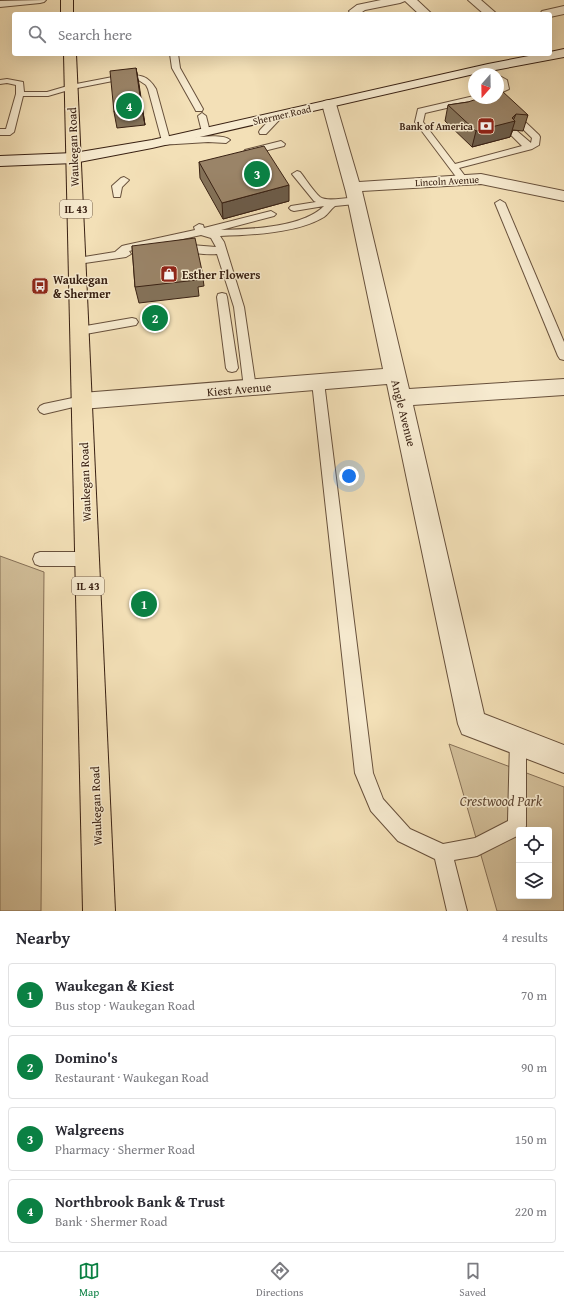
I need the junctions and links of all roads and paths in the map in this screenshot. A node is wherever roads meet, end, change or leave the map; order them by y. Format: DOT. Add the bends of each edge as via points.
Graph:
graph roads {
  1 [pos="40,0"];
  2 [pos="67,0"];
  3 [pos="400,0"];
  4 [pos="410,0"];
  5 [pos="474,0"];
  6 [pos="0,4"];
  7 [pos="564,10"];
  8 [pos="67,12"];
  9 [pos="356,12"];
  10 [pos="424,12"];
  11 [pos="489,12"];
  12 [pos="552,13"];
  13 [pos="564,53"];
  14 [pos="70,56"];
  15 [pos="174,58"];
  16 [pos="504,70"];
  17 [pos="468,78"];
  18 [pos="0,83"];
  19 [pos="71,87"];
  20 [pos="20,91"];
  21 [pos="468,100"];
  22 [pos="329,104"];
  23 [pos="501,104"];
  24 [pos="279,115"];
  25 [pos="0,132"];
  26 [pos="206,132"];
  27 [pos="263,132"];
  28 [pos="514,133"];
  29 [pos="226,140"];
  30 [pos="159,142"];
  31 [pos="279,147"];
  32 [pos="529,147"];
  33 [pos="237,156"];
  34 [pos="74,158"];
  35 [pos="0,161"];
  36 [pos="453,167"];
  37 [pos="297,174"];
  38 [pos="463,180"];
  39 [pos="350,193"];
  40 [pos="564,196"];
  41 [pos="332,203"];
  42 [pos="500,204"];
  43 [pos="294,208"];
  44 [pos="271,214"];
  45 [pos="198,231"];
  46 [pos="218,241"];
  47 [pos="200,248"];
  48 [pos="118,255"];
  49 [pos="78,261"];
  50 [pos="126,266"];
  51 [pos="222,297"];
  52 [pos="132,322"];
  53 [pos="80,331"];
  54 [pos="564,356"];
  55 [pos="232,368"];
  56 [pos="395,376"];
  57 [pos="318,382"];
  58 [pos="250,388"];
  59 [pos="564,388"];
  60 [pos="401,398"];
  61 [pos="82,401"];
  62 [pos="44,409"];
  63 [pos="40,559"];
  64 [pos="88,559"];
  65 [pos="518,741"];
  66 [pos="564,759"];
  67 [pos="443,853"];
  68 [pos="99,911"];
  69 [pos="457,911"];
  1 -- 6 [label="street"];
  2 -- 8 [label="main road"];
  3 -- 9 [label="street" via="361,8"];
  4 -- 10 [label="street"];
  5 -- 11 [label="street"];
  7 -- 12 [label="street"];
  13 -- 16 [label="street, Shermer Road"];
  14 -- 19 [label="main road, Waukegan Road / IL 43"];
  15 -- 26 [label="lane" via="176,68 200,112"];
  17 -- 22 [label="street, Shermer Road"];
  18 -- 20 [label="lane"];
  19 -- 20 [label="lane" via="48,94"];
  19 -- 30 [label="lane" via="132,76 143,78 152,89"];
  19 -- 34 [label="main road, Waukegan Road / IL 43"];
  20 -- 25 [label="lane" via="10,132"];
  21 -- 36 [label="lane" via="421,111 419,122"];
  22 -- 24 [label="street, Shermer Road"];
  22 -- 39 [label="street, Angle Avenue"];
  23 -- 32 [label="lane" via="536,137 535,145"];
  24 -- 26 [label="street, Shermer Road"];
  24 -- 27 [label="lane"];
  26 -- 30 [label="street, Shermer Road"];
  28 -- 32 [label="lane"];
  29 -- 30 [label="lane"];
  30 -- 34 [label="street, Shermer Road"];
  31 -- 33 [label="lane"];
  32 -- 36 [label="lane"];
  34 -- 35 [label="street, Shermer Road"];
  34 -- 49 [label="main road, Waukegan Road / IL 43"];
  36 -- 38 [label="lane"];
  37 -- 41 [label="lane" via="316,199"];
  38 -- 39 [label="street, Lincoln Avenue"];
  38 -- 40 [label="street, Lincoln Avenue" via="482,179"];
  39 -- 41 [label="lane"];
  39 -- 56 [label="street, Angle Avenue"];
  41 -- 43 [label="lane"];
  41 -- 46 [label="lane" via="321,214 302,222"];
  42 -- 54 [label="lane"];
  44 -- 46 [label="lane"];
  45 -- 46 [label="lane" via="215,236"];
  45 -- 47 [label="lane"];
  45 -- 48 [label="lane" via="126,248"];
  46 -- 47 [label="lane"];
  46 -- 58 [label="lane" via="239,307"];
  47 -- 48 [label="lane" via="182,247"];
  48 -- 49 [label="lane"];
  48 -- 50 [label="lane"];
  49 -- 53 [label="main road, Waukegan Road / IL 43"];
  51 -- 55 [label="lane"];
  52 -- 53 [label="lane"];
  53 -- 61 [label="main road, Waukegan Road / IL 43"];
  56 -- 57 [label="street, Kiest Avenue"];
  56 -- 60 [label="street, Angle Avenue"];
  57 -- 58 [label="street, Kiest Avenue"];
  57 -- 67 [label="lane" via="364,773 377,805 404,835"];
  58 -- 61 [label="street, Kiest Avenue"];
  59 -- 60 [label="street"];
  60 -- 65 [label="street, Angle Avenue" via="472,724"];
  61 -- 62 [label="lane"];
  61 -- 64 [label="main road, Waukegan Road / IL 43"];
  63 -- 64 [label="lane"];
  64 -- 68 [label="main road, Waukegan Road / IL 43"];
  65 -- 66 [label="street"];
  65 -- 67 [label="lane" via="517,826 476,847"];
  67 -- 69 [label="lane"];
}
